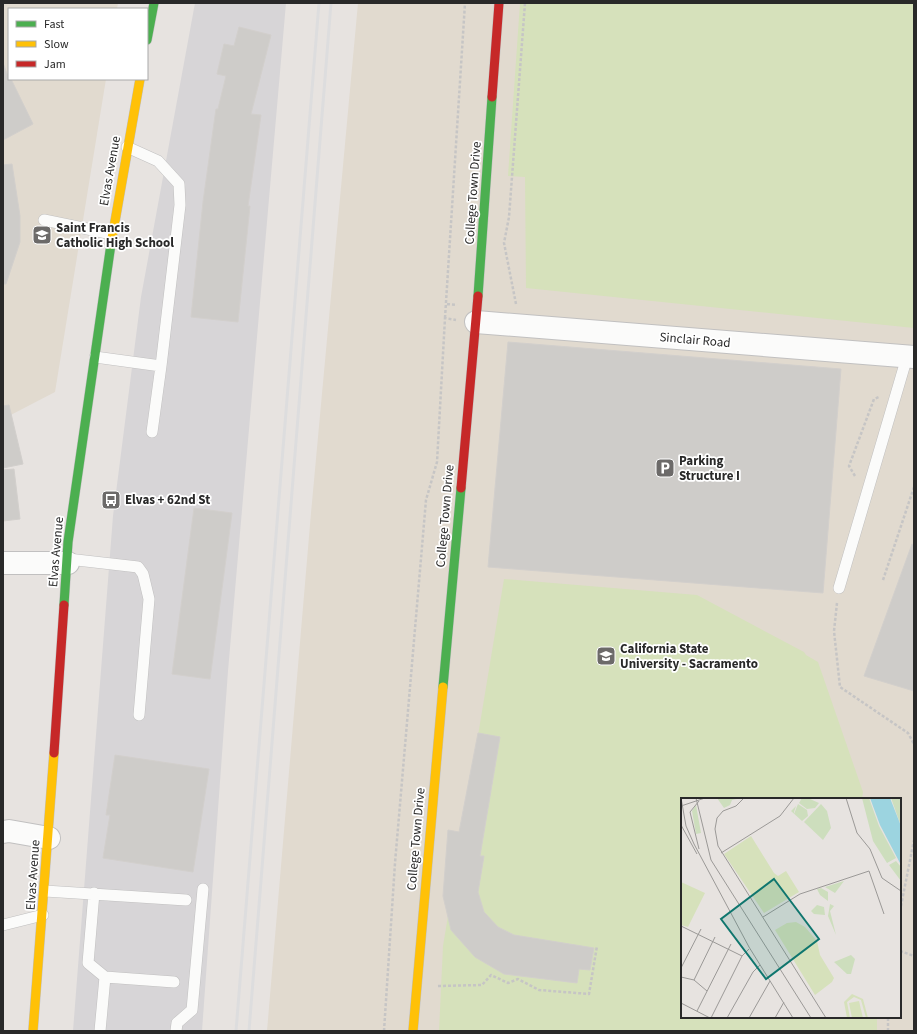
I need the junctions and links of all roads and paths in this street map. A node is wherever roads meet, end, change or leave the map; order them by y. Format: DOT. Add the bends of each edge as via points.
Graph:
graph roads {
  1 [pos="154,3"];
  2 [pos="465,3"];
  3 [pos="500,3"];
  4 [pos="525,3"];
  5 [pos="148,35"];
  6 [pos="140,80"];
  7 [pos="128,147"];
  8 [pos="44,220"];
  9 [pos="112,234"];
  10 [pos="447,304"];
  11 [pos="458,305"];
  12 [pos="517,308"];
  13 [pos="445,318"];
  14 [pos="476,322"];
  15 [pos="95,357"];
  16 [pos="911,357"];
  17 [pos="161,366"];
  18 [pos="884,396"];
  19 [pos="152,432"];
  20 [pos="856,478"];
  21 [pos="914,487"];
  22 [pos="68,561"];
  23 [pos="3,563"];
  24 [pos="883,580"];
  25 [pos="839,588"];
  26 [pos="139,715"];
  27 [pos="914,744"];
  28 [pos="3,832"];
  29 [pos="49,838"];
  30 [pos="914,840"];
  31 [pos="913,846"];
  32 [pos="203,889"];
  33 [pos="45,891"];
  34 [pos="94,893"];
  35 [pos="186,900"];
  36 [pos="901,906"];
  37 [pos="43,915"];
  38 [pos="3,926"];
  39 [pos="597,946"];
  40 [pos="901,951"];
  41 [pos="914,956"];
  42 [pos="105,977"];
  43 [pos="174,982"];
  44 [pos="438,986"];
  45 [pos="888,1018"];
  46 [pos="33,1031"];
  47 [pos="100,1031"];
  48 [pos="176,1031"];
  49 [pos="384,1031"];
  50 [pos="414,1031"];
  51 [pos="888,1031"];
  1 -- 5 [label="street"];
  2 -- 10 [label="path"];
  3 -- 14 [label="street, College Town Drive"];
  4 -- 12 [label="path" via="509,217 504,243"];
  6 -- 7 [label="street, Elvas Avenue"];
  7 -- 9 [label="street, Elvas Avenue"];
  7 -- 17 [label="lane" via="158,161 179,184 180,205"];
  8 -- 9 [label="lane"];
  9 -- 15 [label="street, Elvas Avenue"];
  10 -- 11 [label="path"];
  10 -- 13 [label="path"];
  13 -- 14 [label="path"];
  13 -- 49 [label="path" via="437,462 426,500 395,863"];
  14 -- 16 [label="street, Sinclair Road"];
  14 -- 50 [label="street, College Town Drive" via="429,834"];
  15 -- 17 [label="lane"];
  15 -- 22 [label="street, Elvas Avenue" via="68,542"];
  16 -- 25 [label="lane"];
  17 -- 19 [label="lane"];
  18 -- 20 [label="path" via="874,399 849,466"];
  21 -- 24 [label="path"];
  22 -- 23 [label="street"];
  22 -- 26 [label="lane" via="138,567 144,574 149,599"];
  22 -- 29 [label="street, Elvas Avenue"];
  25 -- 27 [label="path" via="834,631 840,687 908,733"];
  28 -- 29 [label="street"];
  29 -- 33 [label="street, Elvas Avenue"];
  30 -- 31 [label="path"];
  31 -- 36 [label="path"];
  32 -- 48 [label="lane" via="192,1010 177,1023"];
  33 -- 34 [label="lane"];
  33 -- 37 [label="street, Elvas Avenue"];
  34 -- 35 [label="lane"];
  34 -- 42 [label="lane" via="88,963"];
  37 -- 38 [label="lane"];
  37 -- 46 [label="street, Elvas Avenue"];
  39 -- 44 [label="path" via="589,994 539,990 518,979 508,983 491,975 482,985"];
  40 -- 41 [label="path"];
  42 -- 43 [label="lane"];
  42 -- 47 [label="lane"];
  45 -- 51 [label="path"];
}
